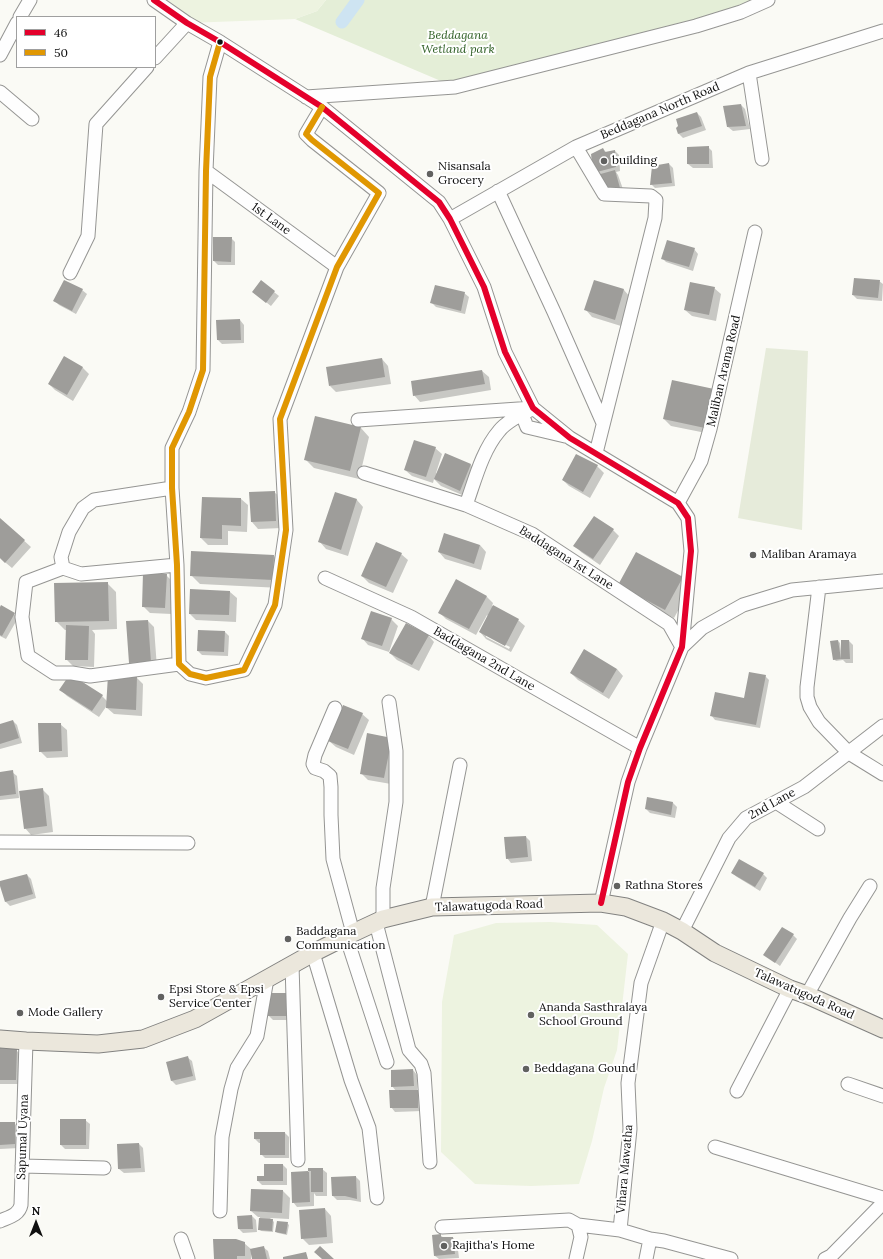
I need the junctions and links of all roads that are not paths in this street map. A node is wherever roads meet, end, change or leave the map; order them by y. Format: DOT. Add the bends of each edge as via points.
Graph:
graph roads {
  1 [pos="30,0"];
  2 [pos="154,0"];
  3 [pos="768,0"];
  4 [pos="21,16"];
  5 [pos="187,23"];
  6 [pos="16,25"];
  7 [pos="883,31"];
  8 [pos="220,42"];
  9 [pos="0,54"];
  10 [pos="156,57"];
  11 [pos="146,68"];
  12 [pos="749,73"];
  13 [pos="0,92"];
  14 [pos="306,96"];
  15 [pos="322,107"];
  16 [pos="32,119"];
  17 [pos="576,147"];
  18 [pos="762,159"];
  19 [pos="206,170"];
  20 [pos="498,192"];
  21 [pos="450,219"];
  22 [pos="756,232"];
  23 [pos="337,267"];
  24 [pos="70,273"];
  25 [pos="528,411"];
  26 [pos="358,420"];
  27 [pos="603,423"];
  28 [pos="570,438"];
  29 [pos="596,453"];
  30 [pos="364,473"];
  31 [pos="172,488"];
  32 [pos="678,503"];
  33 [pos="466,505"];
  34 [pos="177,565"];
  35 [pos="63,568"];
  36 [pos="324,578"];
  37 [pos="883,581"];
  38 [pos="819,588"];
  39 [pos="682,647"];
  40 [pos="179,664"];
  41 [pos="389,702"];
  42 [pos="335,708"];
  43 [pos="883,726"];
  44 [pos="640,748"];
  45 [pos="849,753"];
  46 [pos="460,765"];
  47 [pos="883,774"];
  48 [pos="776,802"];
  49 [pos="818,829"];
  50 [pos="0,842"];
  51 [pos="188,843"];
  52 [pos="870,886"];
  53 [pos="601,903"];
  54 [pos="432,907"];
  55 [pos="380,921"];
  56 [pos="663,921"];
  57 [pos="682,931"];
  58 [pos="349,934"];
  59 [pos="313,953"];
  60 [pos="292,965"];
  61 [pos="267,979"];
  62 [pos="790,989"];
  63 [pos="807,995"];
  64 [pos="883,1029"];
  65 [pos="0,1039"];
  66 [pos="26,1041"];
  67 [pos="387,1062"];
  68 [pos="848,1084"];
  69 [pos="736,1090"];
  70 [pos="883,1096"];
  71 [pos="715,1147"];
  72 [pos="298,1160"];
  73 [pos="430,1162"];
  74 [pos="22,1166"];
  75 [pos="104,1168"];
  76 [pos="377,1198"];
  77 [pos="883,1198"];
  78 [pos="883,1203"];
  79 [pos="220,1211"];
  80 [pos="0,1220"];
  81 [pos="578,1225"];
  82 [pos="442,1227"];
  83 [pos="620,1230"];
  84 [pos="181,1239"];
  85 [pos="650,1239"];
  86 [pos="832,1258"];
  87 [pos="188,1259"];
  88 [pos="576,1259"];
  89 [pos="646,1259"];
  90 [pos="731,1259"];
  1 -- 4 [label="street"];
  2 -- 5 [label="street"];
  3 -- 14 [label="street" via="741,12 696,26 455,87"];
  5 -- 8 [label="street"];
  5 -- 10 [label="street"];
  6 -- 9 [label="street"];
  7 -- 12 [label="street, Beddagana North Road"];
  8 -- 14 [label="street"];
  8 -- 19 [label="street" via="210,77"];
  11 -- 24 [label="street" via="96,124 88,236"];
  12 -- 17 [label="street, Beddagana North Road"];
  12 -- 18 [label="street"];
  13 -- 16 [label="street"];
  14 -- 15 [label="street"];
  15 -- 21 [label="street" via="439,202"];
  15 -- 23 [label="street" via="306,134 380,193"];
  17 -- 20 [label="street, Beddagana North Road"];
  17 -- 27 [label="street" via="604,194 651,196 656,200 655,218"];
  19 -- 23 [label="street, 1st Lane"];
  19 -- 31 [label="street" via="203,370 189,412 172,448"];
  20 -- 21 [label="street, Beddagana North Road"];
  20 -- 27 [label="street"];
  21 -- 25 [label="street" via="484,287"];
  22 -- 32 [label="street, Maliban Arama Road" via="701,462"];
  23 -- 40 [label="street" via="280,419 286,530 276,605 244,670 206,678 190,674"];
  25 -- 26 [label="street"];
  25 -- 28 [label="street"];
  25 -- 28 [label="street" via="527,427"];
  25 -- 33 [label="street" via="500,430 485,454"];
  27 -- 29 [label="street"];
  28 -- 29 [label="street"];
  29 -- 32 [label="street"];
  30 -- 33 [label="street, Baddagana 1st Lane"];
  31 -- 34 [label="street"];
  31 -- 35 [label="street" via="94,500 83,508 69,532 61,557"];
  32 -- 39 [label="street" via="688,518 691,551"];
  33 -- 39 [label="street, Baddagana 1st Lane" via="532,534 552,547 669,624"];
  34 -- 35 [label="street" via="81,574"];
  34 -- 40 [label="street"];
  35 -- 40 [label="street" via="26,582 22,617 28,656 54,673 90,676"];
  36 -- 44 [label="street, Baddagana 2nd Lane" via="411,617"];
  37 -- 38 [label="street"];
  38 -- 39 [label="street" via="792,590 743,604 702,628"];
  38 -- 45 [label="street" via="807,697 819,722"];
  39 -- 44 [label="street"];
  41 -- 55 [label="street" via="396,751 396,802"];
  42 -- 58 [label="street" via="313,764 315,768 330,776 333,859"];
  43 -- 45 [label="street, 2nd Lane"];
  44 -- 53 [label="street" via="628,782"];
  45 -- 47 [label="street"];
  45 -- 48 [label="street, 2nd Lane" via="804,788"];
  46 -- 54 [label="street"];
  48 -- 49 [label="street"];
  48 -- 57 [label="street, 2nd Lane" via="746,818 729,838"];
  50 -- 51 [label="street"];
  52 -- 63 [label="street"];
  53 -- 54 [label="main road, Talawatugoda Road"];
  53 -- 56 [label="main road, Talawatugoda Road" via="626,907"];
  54 -- 55 [label="main road, Talawatugoda Road"];
  55 -- 58 [label="main road, Talawatugoda Road"];
  55 -- 73 [label="street" via="409,1050 421,1064 424,1073"];
  56 -- 57 [label="main road, Talawatugoda Road"];
  56 -- 83 [label="street, Vihara Mawatha" via="641,983 628,1083 630,1129"];
  57 -- 62 [label="main road, Talawatugoda Road" via="715,953"];
  58 -- 59 [label="main road, Talawatugoda Road"];
  58 -- 67 [label="street"];
  59 -- 60 [label="main road, Talawatugoda Road"];
  59 -- 76 [label="street" via="351,1080 369,1128"];
  60 -- 61 [label="main road, Talawatugoda Road"];
  60 -- 72 [label="street"];
  61 -- 66 [label="main road, Talawatugoda Road" via="195,1019 143,1039 98,1044"];
  61 -- 79 [label="street" via="257,1036 237,1068 231,1089 222,1137"];
  62 -- 63 [label="main road, Talawatugoda Road"];
  62 -- 69 [label="street"];
  63 -- 64 [label="main road, Talawatugoda Road"];
  65 -- 66 [label="main road, Talawatugoda Road"];
  66 -- 74 [label="street, Sapumal Uyana"];
  68 -- 70 [label="street"];
  71 -- 77 [label="street"];
  74 -- 75 [label="street"];
  74 -- 80 [label="street, Sapumal Uyana" via="20,1210"];
  78 -- 86 [label="street"];
  81 -- 82 [label="street" via="570,1220"];
  81 -- 83 [label="street"];
  81 -- 88 [label="street" via="581,1238"];
  83 -- 85 [label="street"];
  84 -- 87 [label="street"];
  85 -- 89 [label="street"];
  85 -- 90 [label="street"];
}
